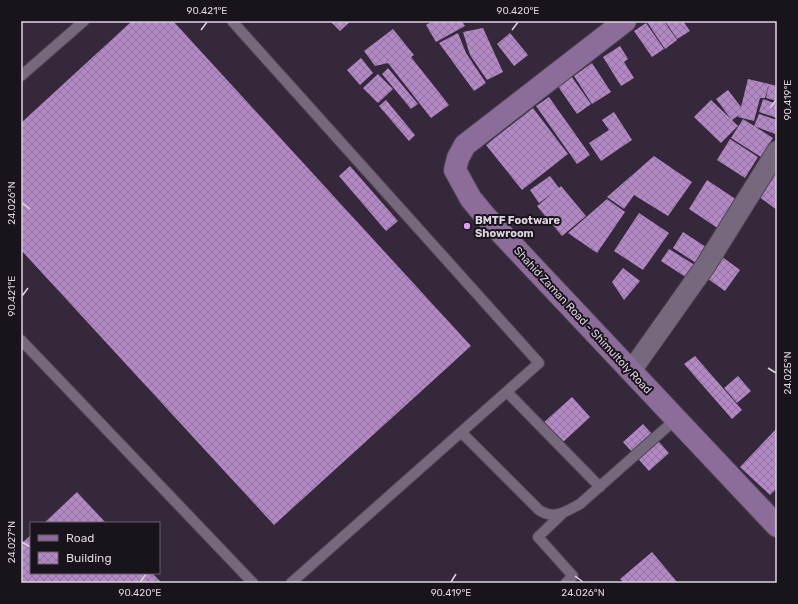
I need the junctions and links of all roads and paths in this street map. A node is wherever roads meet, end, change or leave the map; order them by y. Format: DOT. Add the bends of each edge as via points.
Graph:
graph roads {
  1 [pos="84,21"];
  2 [pos="232,21"];
  3 [pos="625,21"];
  4 [pos="21,76"];
  5 [pos="777,151"];
  6 [pos="21,340"];
  7 [pos="631,371"];
  8 [pos="507,392"];
  9 [pos="676,419"];
  10 [pos="462,433"];
  11 [pos="600,487"];
  12 [pos="563,513"];
  13 [pos="777,526"];
  14 [pos="253,583"];
  15 [pos="291,583"];
  16 [pos="566,583"];
  1 -- 4 [label="lane"];
  2 -- 8 [label="lane" via="539,363"];
  3 -- 7 [label="main road, Shahid Zaman Road - Shimultoly Road" via="465,145 455,170 471,199 486,217"];
  5 -- 7 [label="street" via="706,266"];
  6 -- 14 [label="lane"];
  7 -- 9 [label="main road, Shahid Zaman Road - Shimultoly Road"];
  8 -- 10 [label="lane"];
  8 -- 11 [label="lane"];
  9 -- 11 [label="lane"];
  9 -- 13 [label="main road, Shahid Zaman Road - Shimultoly Road"];
  10 -- 12 [label="lane" via="539,510 553,516"];
  10 -- 15 [label="lane"];
  11 -- 12 [label="lane" via="580,504"];
  12 -- 16 [label="lane" via="538,537 573,576"];
}
